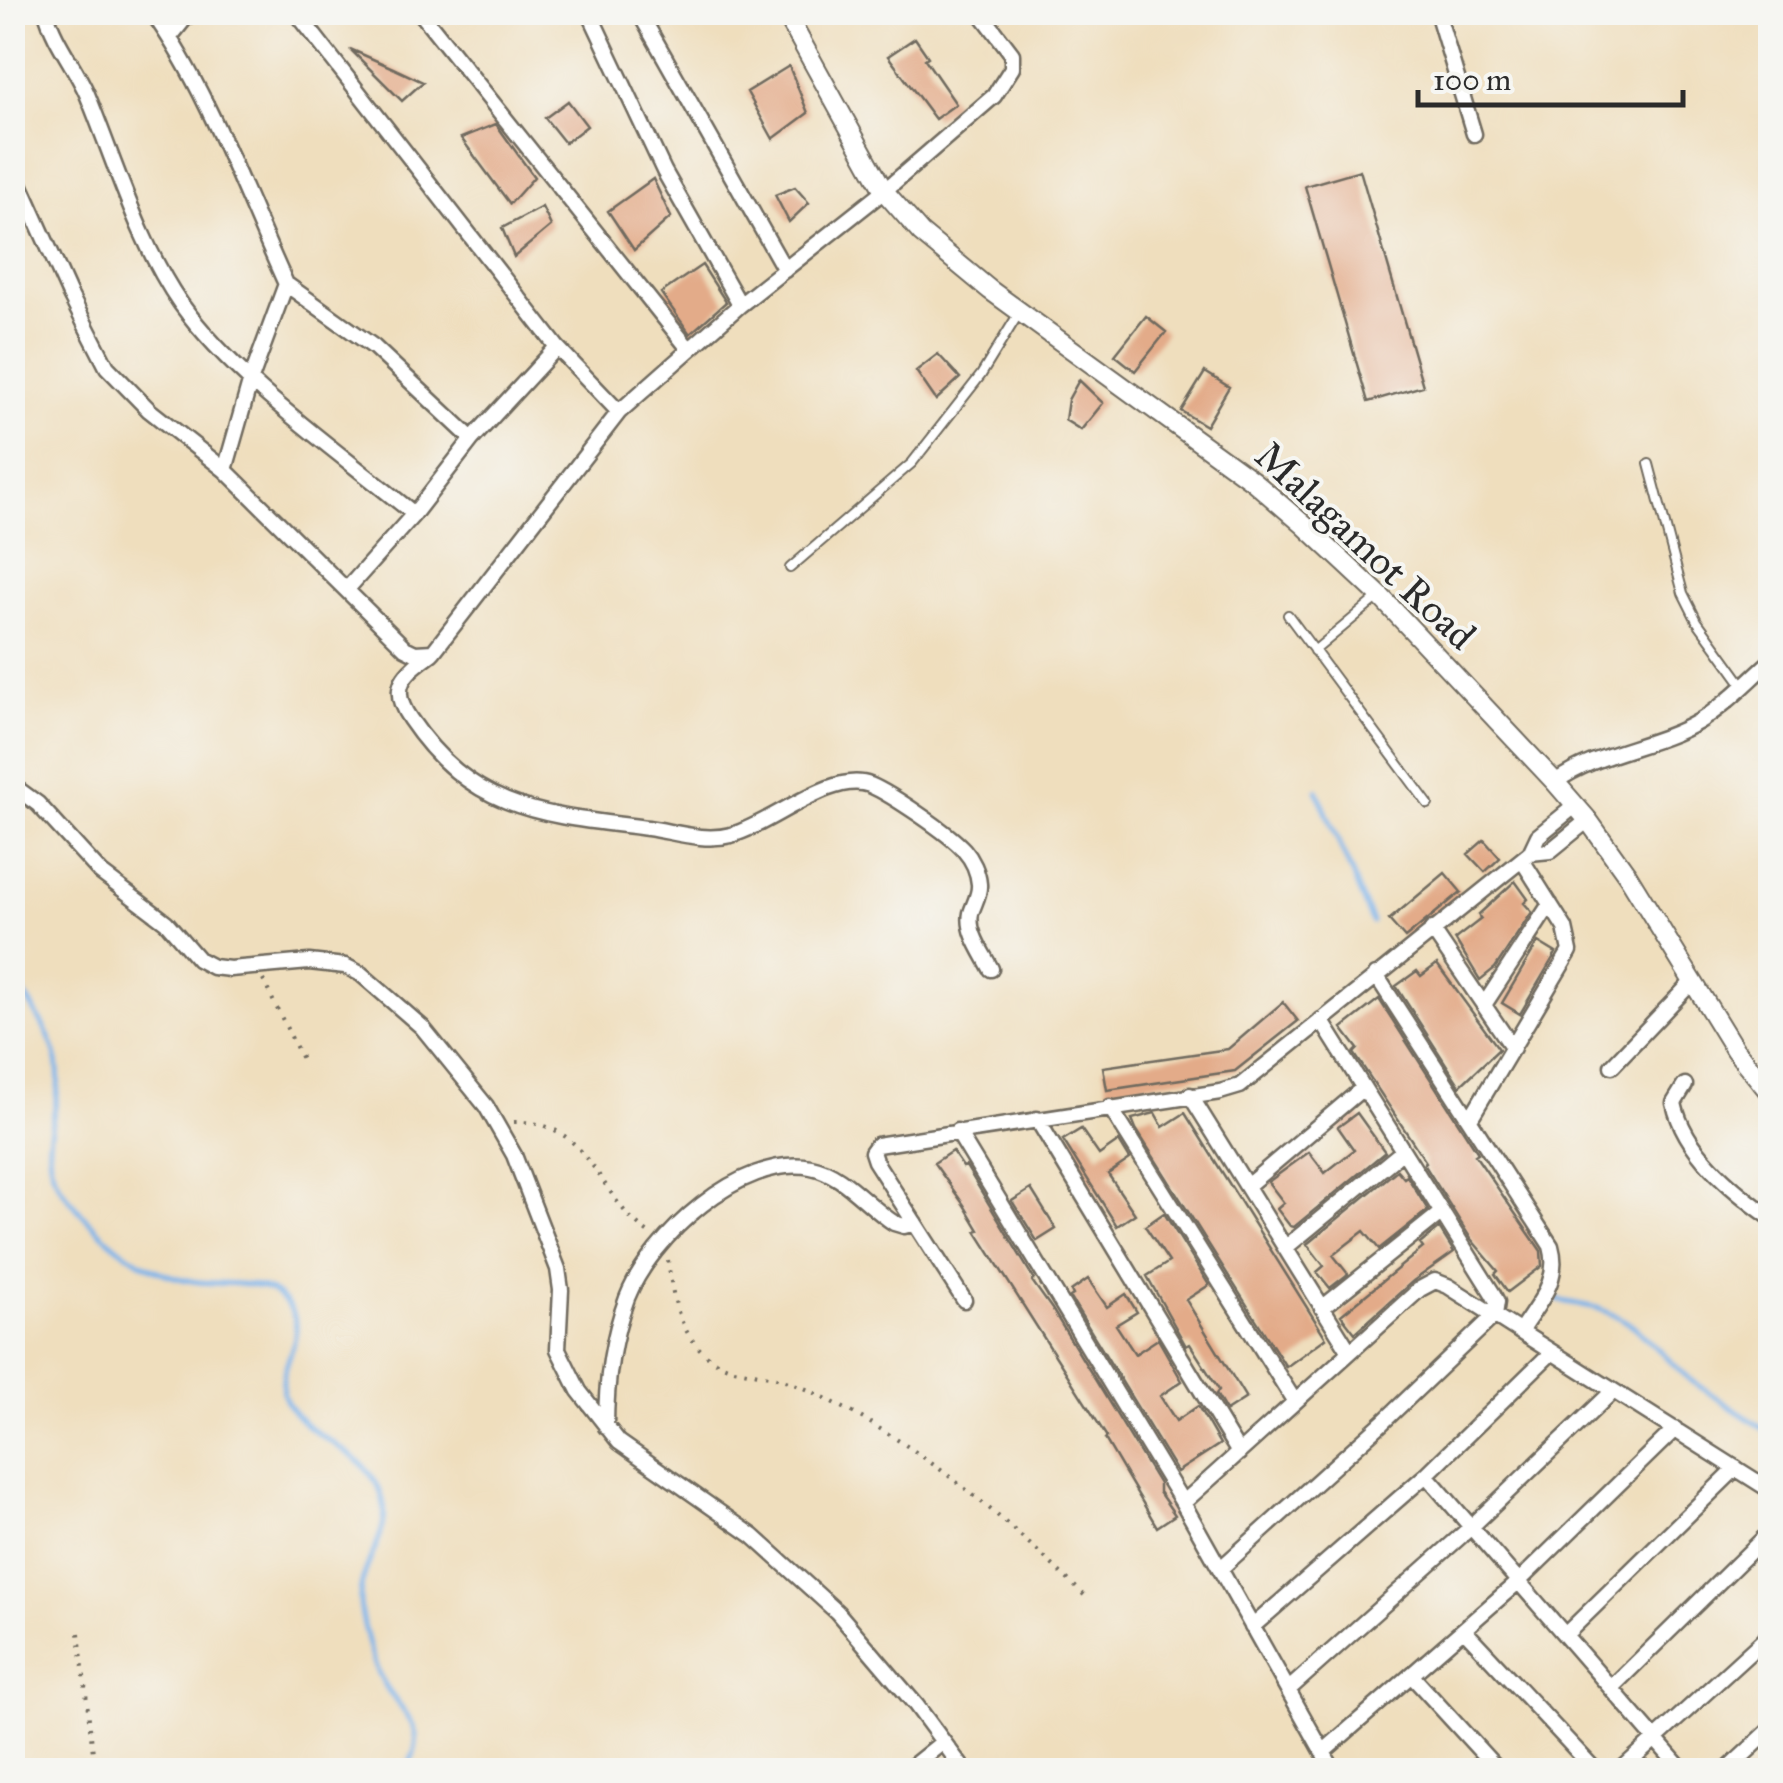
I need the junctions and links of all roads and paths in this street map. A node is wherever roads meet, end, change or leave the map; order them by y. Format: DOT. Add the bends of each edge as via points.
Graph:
graph roads {
  1 [pos="46,12"];
  2 [pos="152,12"];
  3 [pos="190,12"];
  4 [pos="296,12"];
  5 [pos="420,12"];
  6 [pos="589,12"];
  7 [pos="639,12"];
  8 [pos="786,12"];
  9 [pos="980,12"];
  10 [pos="1437,12"];
  11 [pos="170,38"];
  12 [pos="1474,134"];
  13 [pos="12,166"];
  14 [pos="884,191"];
  15 [pos="785,270"];
  16 [pos="286,284"];
  17 [pos="740,305"];
  18 [pos="1020,312"];
  19 [pos="557,348"];
  20 [pos="690,349"];
  21 [pos="251,380"];
  22 [pos="618,412"];
  23 [pos="472,439"];
  24 [pos="1649,464"];
  25 [pos="225,470"];
  26 [pos="414,514"];
  27 [pos="790,568"];
  28 [pos="348,588"];
  29 [pos="1380,596"];
  30 [pos="1288,616"];
  31 [pos="1314,651"];
  32 [pos="433,652"];
  33 [pos="1770,662"];
  34 [pos="1744,686"];
  35 [pos="1555,782"];
  36 [pos="12,784"];
  37 [pos="1428,804"];
  38 [pos="1582,812"];
  39 [pos="1526,857"];
  40 [pos="1550,904"];
  41 [pos="1432,929"];
  42 [pos="256,966"];
  43 [pos="992,969"];
  44 [pos="1376,975"];
  45 [pos="1692,982"];
  46 [pos="1484,1005"];
  47 [pos="1321,1020"];
  48 [pos="1513,1048"];
  49 [pos="304,1063"];
  50 [pos="1612,1066"];
  51 [pos="1685,1085"];
  52 [pos="1364,1088"];
  53 [pos="1770,1093"];
  54 [pos="1190,1095"];
  55 [pos="1110,1107"];
  56 [pos="1037,1119"];
  57 [pos="1470,1119"];
  58 [pos="499,1127"];
  59 [pos="958,1131"];
  60 [pos="1403,1151"];
  61 [pos="1247,1186"];
  62 [pos="1442,1212"];
  63 [pos="1770,1217"];
  64 [pos="915,1223"];
  65 [pos="665,1242"];
  66 [pos="1285,1248"];
  67 [pos="964,1300"];
  68 [pos="1322,1308"];
  69 [pos="1495,1316"];
  70 [pos="1520,1332"];
  71 [pos="1350,1352"];
  72 [pos="1552,1352"];
  73 [pos="1614,1390"];
  74 [pos="1295,1402"];
  75 [pos="606,1428"];
  76 [pos="1674,1429"];
  77 [pos="1239,1453"];
  78 [pos="1736,1468"];
  79 [pos="1426,1475"];
  80 [pos="1770,1490"];
  81 [pos="1183,1504"];
  82 [pos="1472,1527"];
  83 [pos="1770,1532"];
  84 [pos="1220,1569"];
  85 [pos="1518,1581"];
  86 [pos="1084,1595"];
  87 [pos="1252,1627"];
  88 [pos="1464,1630"];
  89 [pos="79,1633"];
  90 [pos="1770,1634"];
  91 [pos="1565,1635"];
  92 [pos="1412,1676"];
  93 [pos="1610,1688"];
  94 [pos="1288,1690"];
  95 [pos="1770,1730"];
  96 [pos="1656,1740"];
  97 [pos="943,1742"];
  98 [pos="1323,1752"];
  99 [pos="95,1770"];
  100 [pos="908,1770"];
  101 [pos="964,1770"];
  102 [pos="1333,1770"];
  103 [pos="1498,1770"];
  104 [pos="1595,1770"];
  105 [pos="1621,1770"];
  106 [pos="1682,1770"];
  107 [pos="1728,1770"];
  1 -- 21 [label="street" via="164,274 200,327"];
  2 -- 11 [label="street"];
  3 -- 11 [label="street"];
  4 -- 19 [label="street"];
  5 -- 20 [label="street"];
  6 -- 17 [label="street" via="664,171"];
  7 -- 15 [label="street"];
  8 -- 14 [label="street, Malagamot Road"];
  9 -- 14 [label="street" via="1012,54 1006,82"];
  10 -- 12 [label="street"];
  11 -- 16 [label="street"];
  13 -- 25 [label="street" via="107,367"];
  14 -- 15 [label="street"];
  14 -- 18 [label="street, Malagamot Road" via="921,233"];
  15 -- 17 [label="street"];
  16 -- 21 [label="street"];
  16 -- 23 [label="street" via="374,347"];
  17 -- 20 [label="street"];
  18 -- 27 [label="lane" via="912,464"];
  18 -- 29 [label="street, Malagamot Road" via="1253,482"];
  19 -- 22 [label="street"];
  19 -- 23 [label="street"];
  20 -- 22 [label="street"];
  21 -- 25 [label="street"];
  21 -- 26 [label="street"];
  22 -- 32 [label="street"];
  23 -- 26 [label="street"];
  24 -- 34 [label="lane" via="1684,593"];
  25 -- 28 [label="street"];
  26 -- 28 [label="street"];
  28 -- 32 [label="street" via="406,648"];
  29 -- 31 [label="lane"];
  29 -- 35 [label="street, Malagamot Road"];
  30 -- 31 [label="lane"];
  31 -- 37 [label="lane"];
  32 -- 43 [label="street" via="406,672 400,701 452,768 507,803 710,838 759,825 837,784 868,784 886,794 954,840 973,863 980,887 970,921"];
  33 -- 34 [label="street"];
  34 -- 35 [label="street" via="1696,723 1595,759"];
  35 -- 38 [label="street, Malagamot Road"];
  36 -- 42 [label="street" via="101,873 166,922 198,959 213,967"];
  38 -- 39 [label="street" via="1538,836"];
  38 -- 45 [label="street, Malagamot Road"];
  39 -- 40 [label="street"];
  39 -- 41 [label="street"];
  40 -- 46 [label="street"];
  40 -- 48 [label="street" via="1570,951"];
  41 -- 44 [label="street"];
  41 -- 46 [label="street"];
  42 -- 49 [label="path"];
  42 -- 58 [label="street" via="330,962 361,974 422,1027"];
  44 -- 47 [label="street"];
  44 -- 57 [label="street"];
  45 -- 50 [label="street"];
  45 -- 53 [label="street, Malagamot Road"];
  46 -- 48 [label="street"];
  47 -- 52 [label="street"];
  47 -- 54 [label="street" via="1240,1086"];
  48 -- 57 [label="street"];
  51 -- 63 [label="street" via="1674,1103 1688,1136"];
  52 -- 60 [label="street"];
  52 -- 61 [label="street"];
  54 -- 55 [label="street"];
  54 -- 61 [label="street"];
  55 -- 56 [label="street"];
  55 -- 74 [label="street"];
  56 -- 59 [label="street"];
  56 -- 77 [label="street"];
  57 -- 70 [label="street" via="1555,1258 1554,1278"];
  58 -- 65 [label="path" via="534,1122 567,1136 631,1218"];
  58 -- 75 [label="street" via="558,1269 563,1364"];
  59 -- 64 [label="street" via="874,1149"];
  59 -- 81 [label="street"];
  60 -- 62 [label="street"];
  60 -- 66 [label="street"];
  61 -- 66 [label="street"];
  62 -- 68 [label="street"];
  62 -- 69 [label="street" via="1493,1294"];
  64 -- 65 [label="street" via="894,1223 812,1167 785,1166 740,1178 690,1214"];
  64 -- 67 [label="street"];
  65 -- 75 [label="street" via="627,1299"];
  65 -- 86 [label="path" via="682,1324 709,1357 738,1372 803,1386 915,1449 1005,1519"];
  66 -- 68 [label="street"];
  68 -- 71 [label="street"];
  69 -- 70 [label="street"];
  69 -- 71 [label="street" via="1434,1282"];
  69 -- 84 [label="street"];
  70 -- 72 [label="street"];
  71 -- 74 [label="street"];
  72 -- 73 [label="street"];
  72 -- 79 [label="street"];
  73 -- 76 [label="street"];
  73 -- 82 [label="street"];
  74 -- 77 [label="street"];
  75 -- 97 [label="street" via="800,1577"];
  76 -- 78 [label="street"];
  76 -- 85 [label="street"];
  77 -- 81 [label="street"];
  78 -- 80 [label="street"];
  78 -- 91 [label="street"];
  79 -- 82 [label="street"];
  79 -- 87 [label="street"];
  81 -- 84 [label="street"];
  82 -- 85 [label="street"];
  82 -- 94 [label="street"];
  83 -- 93 [label="street"];
  84 -- 87 [label="street"];
  85 -- 88 [label="street"];
  85 -- 91 [label="street"];
  87 -- 94 [label="street"];
  88 -- 92 [label="street"];
  88 -- 104 [label="street"];
  89 -- 99 [label="path"];
  90 -- 96 [label="street"];
  91 -- 93 [label="street"];
  92 -- 98 [label="street"];
  92 -- 103 [label="street"];
  93 -- 96 [label="street"];
  94 -- 98 [label="street"];
  95 -- 107 [label="street"];
  96 -- 105 [label="street"];
  96 -- 106 [label="street"];
  97 -- 100 [label="street"];
  97 -- 101 [label="street"];
  98 -- 102 [label="street"];
}
